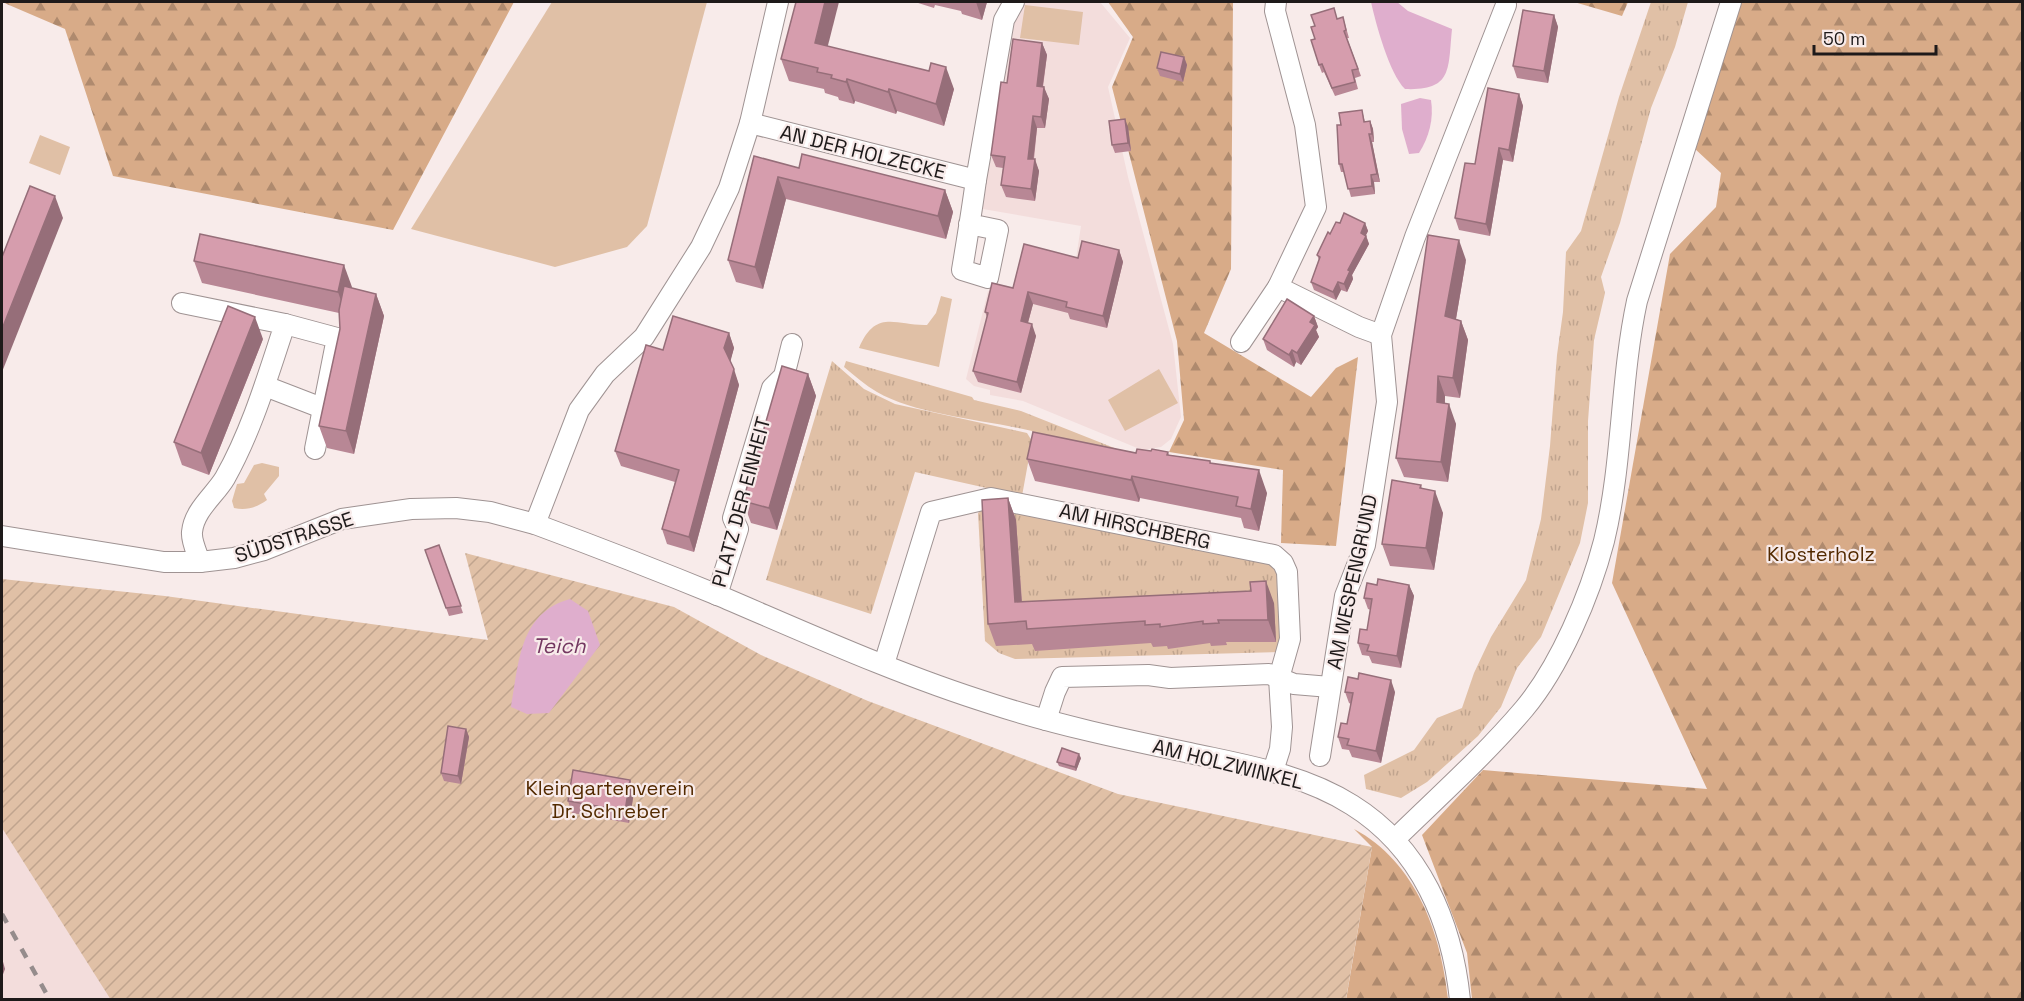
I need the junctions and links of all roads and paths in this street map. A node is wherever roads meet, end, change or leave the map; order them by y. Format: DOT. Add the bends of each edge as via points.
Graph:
graph roads {
  1 [pos="778,2"];
  2 [pos="1014,2"];
  3 [pos="1276,2"];
  4 [pos="1731,2"];
  5 [pos="1506,4"];
  6 [pos="750,123"];
  7 [pos="976,180"];
  8 [pos="969,224"];
  9 [pos="1278,287"];
  10 [pos="182,303"];
  11 [pos="285,324"];
  12 [pos="1381,334"];
  13 [pos="1241,342"];
  14 [pos="792,344"];
  15 [pos="265,386"];
  16 [pos="322,408"];
  17 [pos="315,448"];
  18 [pos="535,524"];
  19 [pos="2,536"];
  20 [pos="200,562"];
  21 [pos="717,595"];
  22 [pos="884,664"];
  23 [pos="1279,678"];
  24 [pos="1330,687"];
  25 [pos="1046,720"];
  26 [pos="1320,756"];
  27 [pos="1273,771"];
  28 [pos="1395,838"];
  29 [pos="1460,999"];
  1 -- 6 [label="street"];
  2 -- 7 [label="street" via="1004,20"];
  3 -- 9 [label="street" via="1275,11 1305,125 1316,207"];
  4 -- 28 [label="street" via="1637,302 1629,338 1604,541 1582,605 1549,671 1525,707"];
  5 -- 12 [label="street, AM WESPENGRUND"];
  6 -- 7 [label="street, AN DER HOLZECKE"];
  6 -- 18 [label="street" via="729,188 701,247 644,337 605,374 584,402"];
  7 -- 8 [label="street"];
  9 -- 12 [label="street"];
  9 -- 13 [label="street"];
  10 -- 11 [label="street"];
  11 -- 15 [label="street"];
  11 -- 16 [label="street" via="337,338"];
  12 -- 24 [label="street, AM WESPENGRUND" via="1387,402 1365,545 1345,596"];
  14 -- 21 [label="street, PLATZ DER EINHEIT" via="784,376 772,388 733,518 738,529"];
  15 -- 16 [label="street"];
  15 -- 20 [label="street" via="224,480 196,518 191,533"];
  16 -- 17 [label="street"];
  18 -- 20 [label="street, SÜDSTRASSE" via="456,508 402,510 342,519 264,550"];
  18 -- 21 [label="street, SÜDSTRASSE"];
  19 -- 20 [label="street, SÜDSTRASSE" via="164,562"];
  21 -- 22 [label="street, AM HOLZWINKEL"];
  22 -- 23 [label="street, AM HIRSCHBERG" via="931,513 991,498 1274,555 1287,572 1290,603 1290,639"];
  22 -- 25 [label="street, AM HOLZWINKEL" via="990,704"];
  23 -- 24 [label="street, AM WESPENGRUND" via="1294,684"];
  23 -- 25 [label="street" via="1269,674 1062,677"];
  23 -- 27 [label="street, AM HIRSCHBERG" via="1282,727"];
  24 -- 26 [label="street, AM WESPENGRUND"];
  25 -- 27 [label="street, AM HOLZWINKEL"];
  27 -- 28 [label="street, AM HOLZWINKEL" via="1353,805"];
  28 -- 29 [label="street, AM HOLZWINKEL" via="1425,881 1444,921 1456,959"];
}
